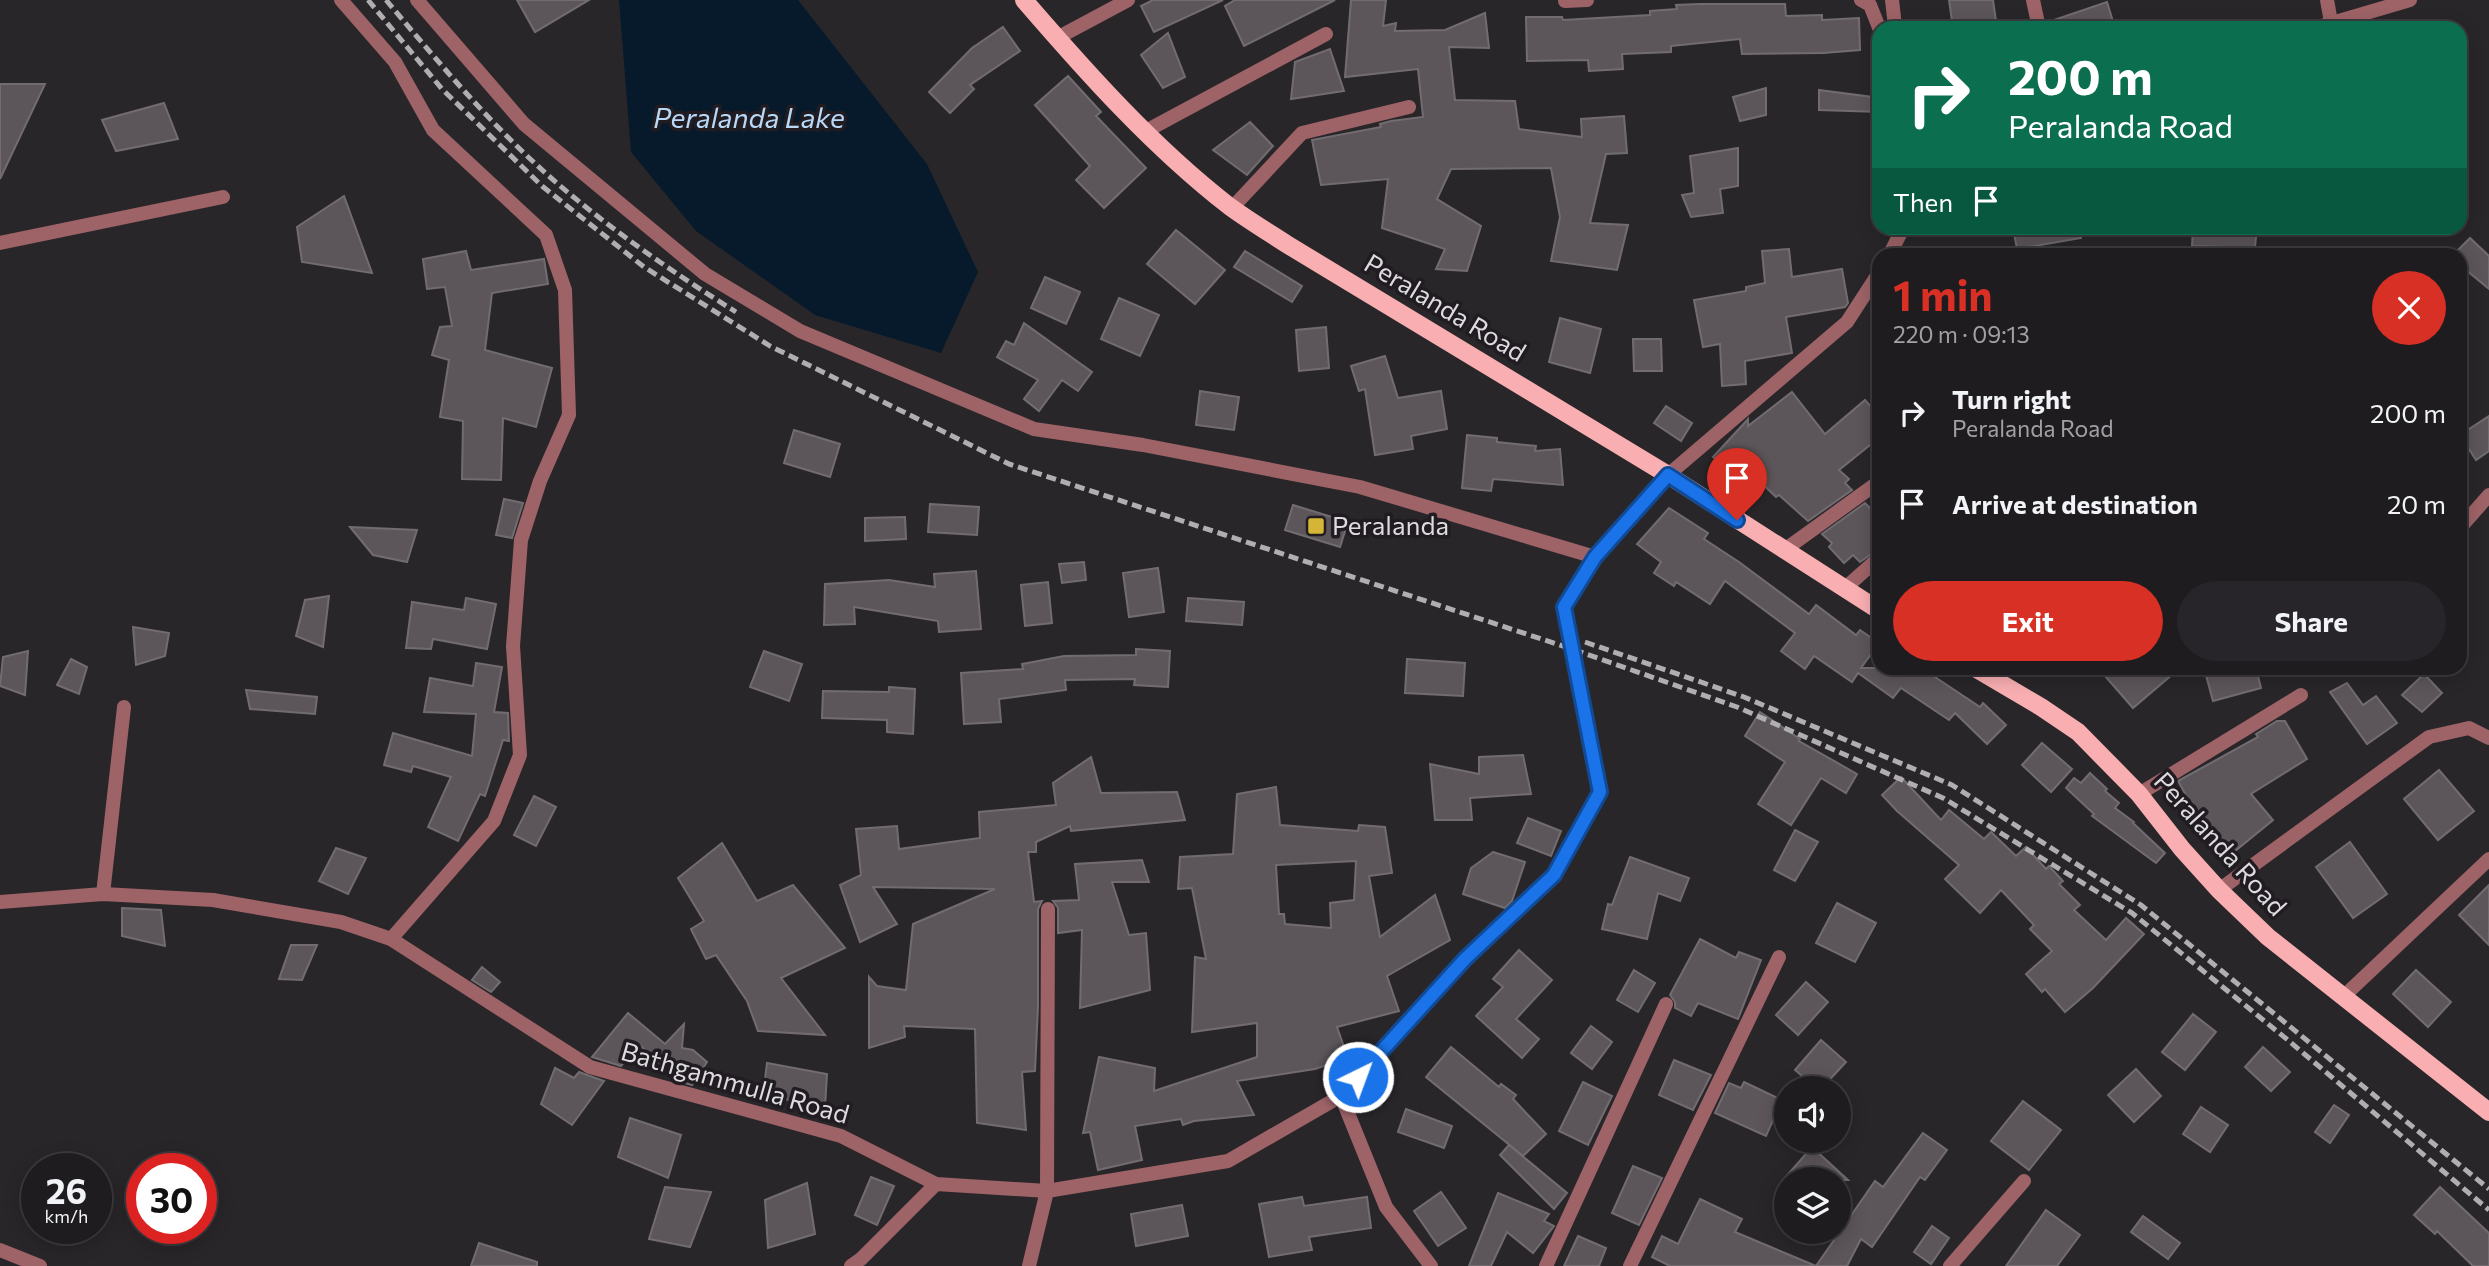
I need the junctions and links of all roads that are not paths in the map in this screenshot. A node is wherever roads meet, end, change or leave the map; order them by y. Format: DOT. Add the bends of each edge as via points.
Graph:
graph roads {
  1 [pos="341,0"];
  2 [pos="417,0"];
  3 [pos="1024,0"];
  4 [pos="1128,0"];
  5 [pos="1587,0"];
  6 [pos="1861,0"];
  7 [pos="1892,0"];
  8 [pos="2033,0"];
  9 [pos="2328,0"];
  10 [pos="2410,0"];
  11 [pos="1565,1"];
  12 [pos="1876,21"];
  13 [pos="1894,21"];
  14 [pos="2038,21"];
  15 [pos="2331,21"];
  16 [pos="2335,21"];
  17 [pos="1326,34"];
  18 [pos="1057,38"];
  19 [pos="1409,107"];
  20 [pos="1146,131"];
  21 [pos="223,197"];
  22 [pos="1232,208"];
  23 [pos="0,243"];
  24 [pos="1872,283"];
  25 [pos="1668,475"];
  26 [pos="1872,487"];
  27 [pos="2489,495"];
  28 [pos="2467,520"];
  29 [pos="1783,551"];
  30 [pos="1595,557"];
  31 [pos="1872,564"];
  32 [pos="1844,589"];
  33 [pos="1872,606"];
  34 [pos="1986,675"];
  35 [pos="2301,695"];
  36 [pos="124,707"];
  37 [pos="2489,738"];
  38 [pos="2139,794"];
  39 [pos="2489,859"];
  40 [pos="2219,890"];
  41 [pos="103,894"];
  42 [pos="0,902"];
  43 [pos="1048,909"];
  44 [pos="391,939"];
  45 [pos="1779,957"];
  46 [pos="2343,997"];
  47 [pos="1666,1004"];
  48 [pos="1341,1096"];
  49 [pos="2489,1112"];
  50 [pos="2024,1181"];
  51 [pos="936,1184"];
  52 [pos="1047,1191"];
  53 [pos="0,1250"];
  54 [pos="40,1266"];
  55 [pos="850,1266"];
  56 [pos="1029,1266"];
  57 [pos="1431,1266"];
  58 [pos="1546,1266"];
  59 [pos="1630,1266"];
  60 [pos="1950,1266"];
  1 -- 44 [label="street" via="395,62 433,130 546,235 565,290 569,415 521,540 513,646 520,755 494,821"];
  2 -- 30 [label="street" via="524,124 705,274 800,331 1034,429 1360,487"];
  3 -- 18 [label="main road, Peralanda Road"];
  4 -- 18 [label="street"];
  5 -- 11 [label="street"];
  6 -- 12 [label="street" via="1870,5"];
  7 -- 13 [label="street"];
  8 -- 14 [label="street"];
  9 -- 15 [label="street"];
  10 -- 16 [label="street"];
  17 -- 20 [label="street"];
  18 -- 20 [label="main road, Peralanda Road"];
  19 -- 22 [label="street" via="1302,133"];
  20 -- 22 [label="main road, Peralanda Road"];
  21 -- 23 [label="street"];
  22 -- 25 [label="main road, Peralanda Road"];
  24 -- 25 [label="street, Bathgammulla Road" via="1846,322"];
  25 -- 29 [label="main road, Peralanda Road"];
  25 -- 30 [label="street, Bathgammulla Road"];
  26 -- 29 [label="street"];
  27 -- 28 [label="street"];
  29 -- 32 [label="main road, Peralanda Road"];
  30 -- 48 [label="street, Bathgammulla Road" via="1564,607 1600,792 1554,875 1465,959"];
  31 -- 32 [label="street"];
  32 -- 33 [label="main road, Peralanda Road"];
  34 -- 38 [label="main road, Peralanda Road" via="2078,732"];
  35 -- 38 [label="street"];
  36 -- 41 [label="street"];
  37 -- 40 [label="street" via="2469,728 2429,737"];
  38 -- 40 [label="main road, Peralanda Road"];
  39 -- 46 [label="street"];
  40 -- 46 [label="main road, Peralanda Road" via="2268,937"];
  41 -- 42 [label="street, Bathgammulla Road"];
  41 -- 44 [label="street, Bathgammulla Road" via="213,900 341,922"];
  43 -- 52 [label="street"];
  44 -- 51 [label="street, Bathgammulla Road" via="590,1067 841,1136"];
  45 -- 59 [label="street"];
  46 -- 49 [label="main road, Peralanda Road"];
  47 -- 58 [label="street"];
  48 -- 52 [label="street, Bathgammulla Road" via="1228,1161"];
  48 -- 57 [label="street" via="1386,1207"];
  50 -- 60 [label="street"];
  51 -- 52 [label="street, Bathgammulla Road"];
  51 -- 55 [label="street"];
  52 -- 56 [label="street"];
  53 -- 54 [label="street"];
}
